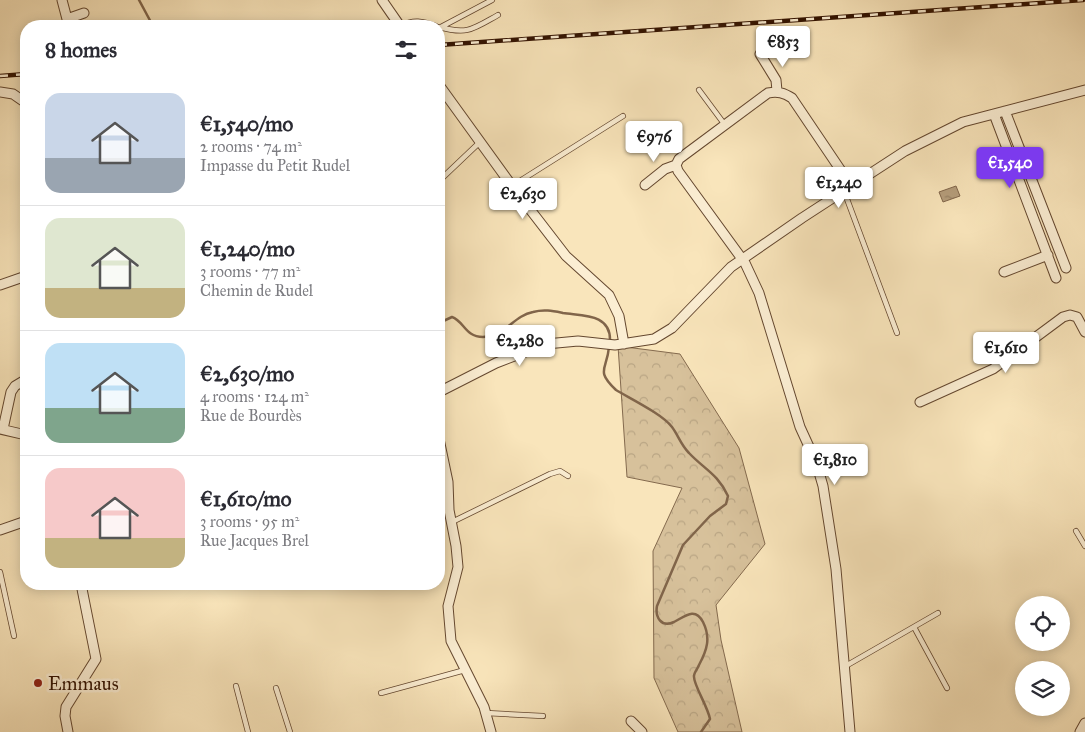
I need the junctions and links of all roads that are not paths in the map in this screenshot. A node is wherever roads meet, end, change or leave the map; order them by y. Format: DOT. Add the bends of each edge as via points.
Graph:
graph roads {
  1 [pos="62,0"];
  2 [pos="382,0"];
  3 [pos="492,0"];
  4 [pos="84,14"];
  5 [pos="498,15"];
  6 [pos="396,20"];
  7 [pos="445,24"];
  8 [pos="445,29"];
  9 [pos="760,54"];
  10 [pos="699,90"];
  11 [pos="1085,90"];
  12 [pos="777,91"];
  13 [pos="0,92"];
  14 [pos="445,93"];
  15 [pos="20,99"];
  16 [pos="1004,111"];
  17 [pos="994,114"];
  18 [pos="623,116"];
  19 [pos="725,125"];
  20 [pos="480,142"];
  21 [pos="676,165"];
  22 [pos="445,175"];
  23 [pos="645,184"];
  24 [pos="512,186"];
  25 [pos="848,189"];
  26 [pos="1048,256"];
  27 [pos="743,259"];
  28 [pos="1066,268"];
  29 [pos="1004,272"];
  30 [pos="20,278"];
  31 [pos="1056,278"];
  32 [pos="0,285"];
  33 [pos="1085,332"];
  34 [pos="897,333"];
  35 [pos="624,344"];
  36 [pos="20,383"];
  37 [pos="445,389"];
  38 [pos="920,402"];
  39 [pos="2,429"];
  40 [pos="20,434"];
  41 [pos="445,468"];
  42 [pos="568,476"];
  43 [pos="452,522"];
  44 [pos="20,523"];
  45 [pos="0,530"];
  46 [pos="1076,530"];
  47 [pos="1085,546"];
  48 [pos="0,572"];
  49 [pos="82,590"];
  50 [pos="938,613"];
  51 [pos="914,627"];
  52 [pos="14,636"];
  53 [pos="844,667"];
  54 [pos="466,669"];
  55 [pos="236,686"];
  56 [pos="276,688"];
  57 [pos="947,688"];
  58 [pos="380,693"];
  59 [pos="486,713"];
  60 [pos="542,716"];
  61 [pos="631,721"];
  62 [pos="1085,724"];
  63 [pos="68,732"];
  64 [pos="248,732"];
  65 [pos="290,732"];
  66 [pos="491,732"];
  67 [pos="642,732"];
  68 [pos="850,732"];
  69 [pos="1080,732"];
  1 -- 4 [label="street" via="67,18"];
  2 -- 6 [label="street"];
  3 -- 7 [label="lane"];
  5 -- 8 [label="lane" via="466,31"];
  9 -- 12 [label="street" via="776,80"];
  10 -- 19 [label="lane"];
  11 -- 16 [label="street"];
  12 -- 19 [label="street" via="768,93"];
  12 -- 25 [label="street" via="792,98"];
  13 -- 15 [label="street"];
  14 -- 20 [label="street"];
  16 -- 17 [label="street"];
  16 -- 28 [label="street"];
  17 -- 25 [label="street" via="963,122 906,151"];
  17 -- 26 [label="street"];
  18 -- 24 [label="lane"];
  19 -- 21 [label="street" via="679,159"];
  20 -- 22 [label="lane"];
  20 -- 24 [label="street"];
  21 -- 23 [label="street"];
  21 -- 27 [label="street"];
  24 -- 35 [label="street" via="566,256 609,295"];
  25 -- 27 [label="street"];
  25 -- 34 [label="lane" via="849,202"];
  26 -- 29 [label="street"];
  26 -- 31 [label="street"];
  27 -- 35 [label="street" via="731,267 672,328 654,339"];
  27 -- 53 [label="street" via="759,293 791,401 823,486 836,569"];
  30 -- 32 [label="street"];
  33 -- 38 [label="street" via="1077,317 1063,317 992,369"];
  35 -- 37 [label="street" via="578,341 546,344 496,363"];
  36 -- 39 [label="street" via="11,392"];
  39 -- 40 [label="street"];
  41 -- 43 [label="street"];
  42 -- 43 [label="lane" via="560,471 550,474"];
  43 -- 54 [label="street" via="458,567 448,606 451,641"];
  44 -- 45 [label="street"];
  46 -- 47 [label="lane"];
  48 -- 52 [label="lane"];
  49 -- 63 [label="street" via="96,659 66,707 64,716"];
  50 -- 51 [label="lane"];
  51 -- 53 [label="lane"];
  51 -- 57 [label="lane"];
  53 -- 68 [label="street"];
  54 -- 58 [label="lane"];
  54 -- 59 [label="street"];
  55 -- 64 [label="lane"];
  56 -- 65 [label="lane"];
  59 -- 60 [label="lane"];
  59 -- 66 [label="street"];
  61 -- 67 [label="street"];
  62 -- 69 [label="street"];
}
